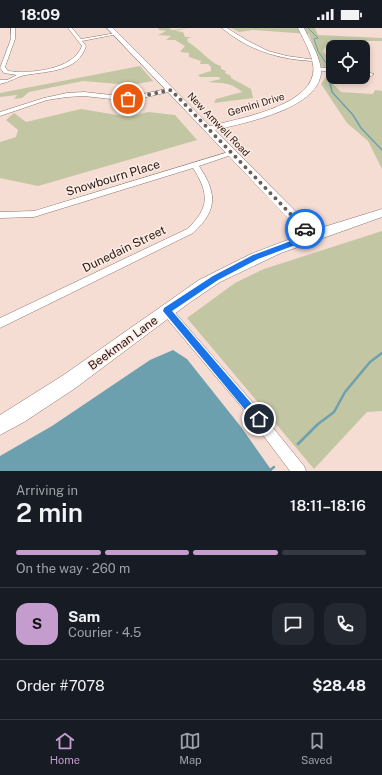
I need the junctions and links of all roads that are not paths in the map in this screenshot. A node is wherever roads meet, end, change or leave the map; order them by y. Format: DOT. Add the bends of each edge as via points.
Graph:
graph roads {
  1 [pos="13,28"];
  2 [pos="70,28"];
  3 [pos="224,28"];
  4 [pos="301,28"];
  5 [pos="113,31"];
  6 [pos="81,40"];
  7 [pos="314,60"];
  8 [pos="317,69"];
  9 [pos="326,70"];
  10 [pos="6,72"];
  11 [pos="22,74"];
  12 [pos="0,77"];
  13 [pos="0,82"];
  14 [pos="171,90"];
  15 [pos="0,114"];
  16 [pos="208,129"];
  17 [pos="232,153"];
  18 [pos="195,165"];
  19 [pos="382,213"];
  20 [pos="0,215"];
  21 [pos="312,236"];
  22 [pos="167,311"];
  23 [pos="0,322"];
  24 [pos="0,426"];
  25 [pos="299,471"];
  1 -- 10 [label="street" via="13,39 3,63"];
  2 -- 6 [label="street"];
  3 -- 7 [label="street" via="269,54"];
  4 -- 7 [label="street"];
  5 -- 6 [label="street"];
  5 -- 14 [label="street, New Amwell Road"];
  6 -- 11 [label="street" via="83,52 74,60 54,69"];
  7 -- 8 [label="street"];
  8 -- 9 [label="street"];
  8 -- 16 [label="street, Gemini Drive" via="314,85 296,101 278,109"];
  10 -- 11 [label="street"];
  10 -- 12 [label="street"];
  11 -- 13 [label="street"];
  14 -- 15 [label="street" via="128,99 90,94 66,95"];
  14 -- 16 [label="street, New Amwell Road"];
  16 -- 17 [label="street, New Amwell Road"];
  17 -- 18 [label="street, Snowbourn Place"];
  17 -- 21 [label="street, New Amwell Road"];
  18 -- 20 [label="street, Snowbourn Place" via="34,214"];
  18 -- 23 [label="street, Dunedain Street" via="209,190 210,202 207,213 200,223 184,234"];
  19 -- 21 [label="street, Beekman Lane"];
  21 -- 22 [label="street, Beekman Lane" via="256,257 215,278"];
  22 -- 24 [label="street, Beekman Lane" via="73,380"];
  22 -- 25 [label="street" via="245,402"];
}
